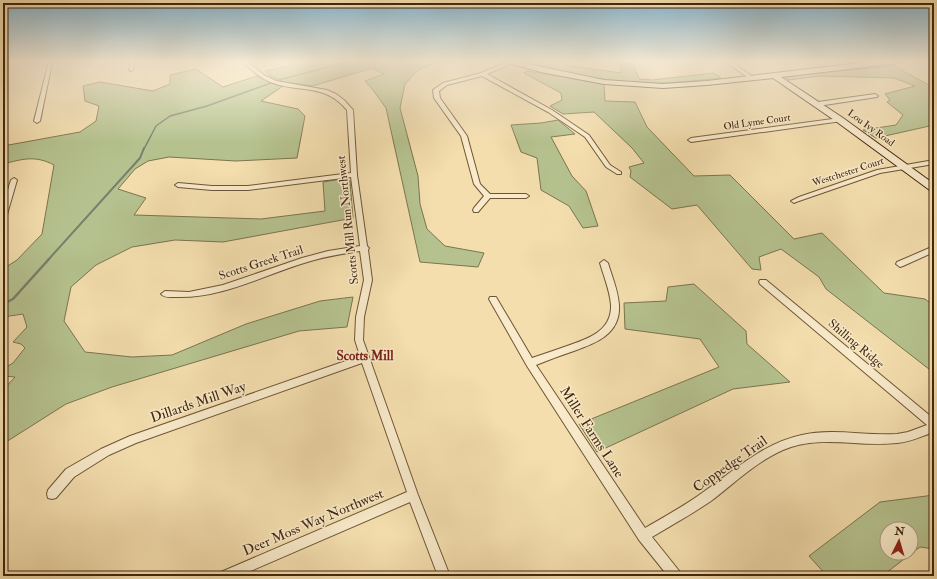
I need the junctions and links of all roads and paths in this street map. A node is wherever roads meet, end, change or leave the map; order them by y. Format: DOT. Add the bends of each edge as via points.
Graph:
graph roads {
  1 [pos="45,88"];
  2 [pos="310,88"];
  3 [pos="439,88"];
  4 [pos="509,88"];
  5 [pos="794,88"];
  6 [pos="876,96"];
  7 [pos="818,104"];
  8 [pos="840,120"];
  9 [pos="37,121"];
  10 [pos="691,140"];
  11 [pos="934,162"];
  12 [pos="906,167"];
  13 [pos="619,173"];
  14 [pos="354,175"];
  15 [pos="14,180"];
  16 [pos="178,185"];
  17 [pos="934,189"];
  18 [pos="488,196"];
  19 [pos="526,196"];
  20 [pos="794,201"];
  21 [pos="476,210"];
  22 [pos="3,218"];
  23 [pos="365,248"];
  24 [pos="934,250"];
  25 [pos="604,263"];
  26 [pos="900,264"];
  27 [pos="763,282"];
  28 [pos="165,294"];
  29 [pos="493,299"];
  30 [pos="366,358"];
  31 [pos="530,363"];
  32 [pos="934,426"];
  33 [pos="52,494"];
  34 [pos="413,495"];
  35 [pos="643,536"];
  36 [pos="225,576"];
  37 [pos="444,576"];
  38 [pos="676,576"];
  1 -- 9 [label="street"];
  2 -- 14 [label="street, Scotts Mill Run Northwest" via="333,93 344,101 350,110"];
  3 -- 18 [label="street" via="436,90 437,98 464,136 477,184"];
  4 -- 13 [label="street" via="587,136 608,166"];
  5 -- 7 [label="street, Lou Ivy Road"];
  6 -- 7 [label="street"];
  7 -- 8 [label="street, Lou Ivy Road"];
  8 -- 10 [label="street, Old Lyme Court"];
  8 -- 12 [label="street, Lou Ivy Road"];
  11 -- 12 [label="street, Westchester Court"];
  12 -- 17 [label="street, Lou Ivy Road"];
  12 -- 20 [label="street, Westchester Court" via="879,171"];
  14 -- 16 [label="street" via="248,188"];
  14 -- 23 [label="street, Scotts Mill Run Northwest"];
  15 -- 22 [label="street"];
  18 -- 19 [label="street"];
  18 -- 21 [label="street"];
  23 -- 28 [label="street, Scotts Greek Trail" via="308,259 224,288 190,296"];
  23 -- 30 [label="street, Scotts Mill Run Northwest" via="368,280 360,317 359,340"];
  24 -- 26 [label="street"];
  25 -- 31 [label="street" via="616,307 608,330 592,341"];
  27 -- 32 [label="street, Shilling Ridge"];
  29 -- 31 [label="street, Miller Farms Lane"];
  30 -- 33 [label="street, Dillards Mill Way" via="134,439 105,452 70,473"];
  30 -- 34 [label="street, Scotts Mill Run Northwest"];
  31 -- 35 [label="street, Miller Farms Lane"];
  32 -- 35 [label="street, Coppedge Trail" via="905,438 828,436 774,448 695,505"];
  34 -- 36 [label="street, Deer Moss Way Northwest"];
  34 -- 37 [label="street, Scotts Mill Run Northwest"];
  35 -- 38 [label="street, Miller Farms Lane"];
}
